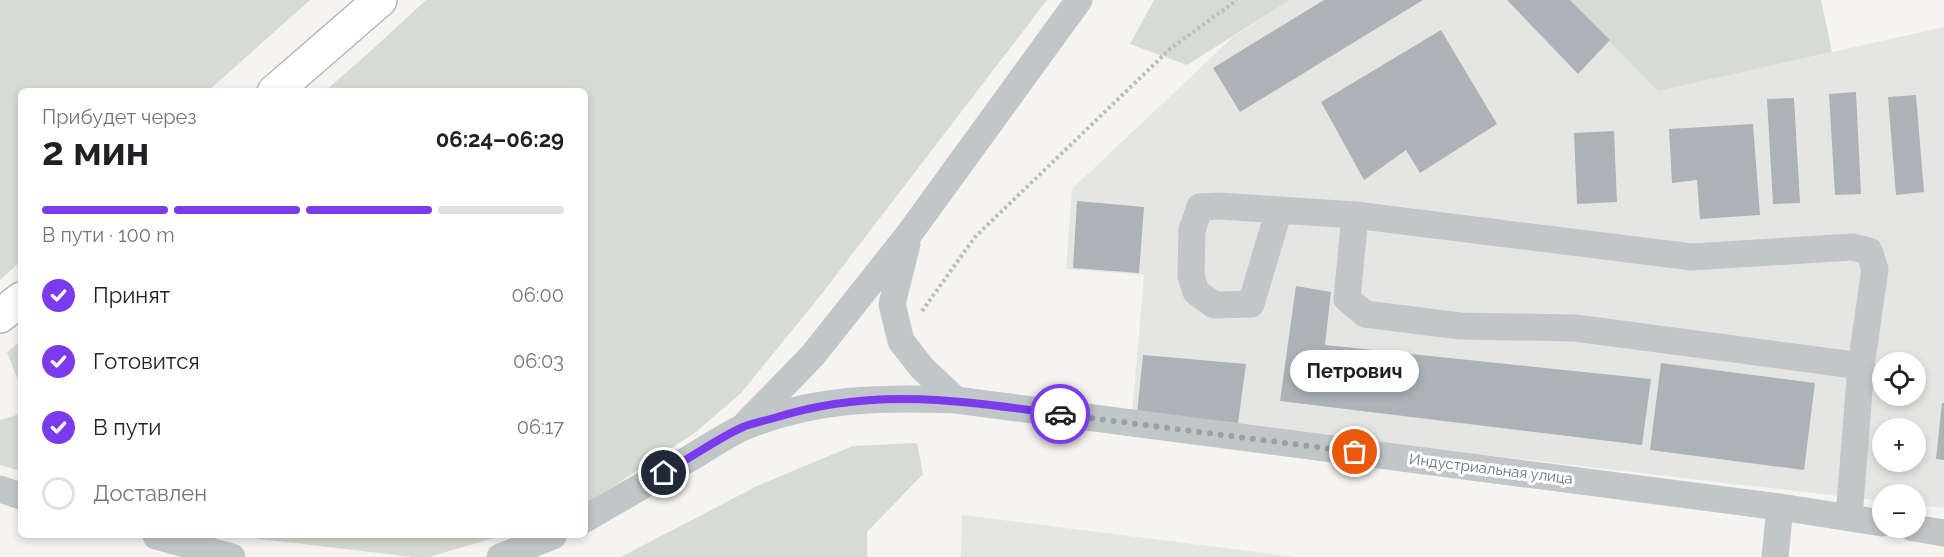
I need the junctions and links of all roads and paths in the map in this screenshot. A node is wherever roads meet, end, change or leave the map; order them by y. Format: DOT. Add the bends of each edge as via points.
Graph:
graph roads {
  1 [pos="380,0"];
  2 [pos="1079,0"];
  3 [pos="1237,0"];
  4 [pos="279,88"];
  5 [pos="1279,210"];
  6 [pos="1355,215"];
  7 [pos="909,234"];
  8 [pos="18,301"];
  9 [pos="0,316"];
  10 [pos="901,341"];
  11 [pos="1861,366"];
  12 [pos="956,400"];
  13 [pos="743,427"];
  14 [pos="0,489"];
  15 [pos="18,495"];
  16 [pos="1780,507"];
  17 [pos="588,517"];
  18 [pos="1849,518"];
  19 [pos="1872,521"];
  20 [pos="1926,530"];
  21 [pos="1944,533"];
  22 [pos="163,538"];
  23 [pos="548,538"];
  24 [pos="232,557"];
  25 [pos="500,557"];
  26 [pos="1775,557"];
  1 -- 4 [label="main road"];
  2 -- 7 [label="street"];
  3 -- 10 [label="path" via="1170,49 975,237"];
  5 -- 6 [label="street"];
  6 -- 11 [label="street" via="1347,299 1365,314 1460,326 1575,328"];
  6 -- 11 [label="street" via="1692,257 1852,247 1869,251 1875,269"];
  7 -- 10 [label="street" via="892,304"];
  7 -- 13 [label="street" via="813,355"];
  8 -- 9 [label="main road"];
  10 -- 12 [label="street" via="922,368"];
  11 -- 18 [label="street"];
  12 -- 13 [label="street, Индустриальная улица" via="852,400"];
  12 -- 16 [label="street, Индустриальная улица"];
  13 -- 17 [label="street"];
  14 -- 15 [label="street"];
  16 -- 18 [label="street, Индустриальная улица"];
  16 -- 26 [label="street"];
  18 -- 19 [label="street, Индустриальная улица"];
  20 -- 21 [label="street"];
  22 -- 24 [label="street"];
  23 -- 25 [label="street"];
}
